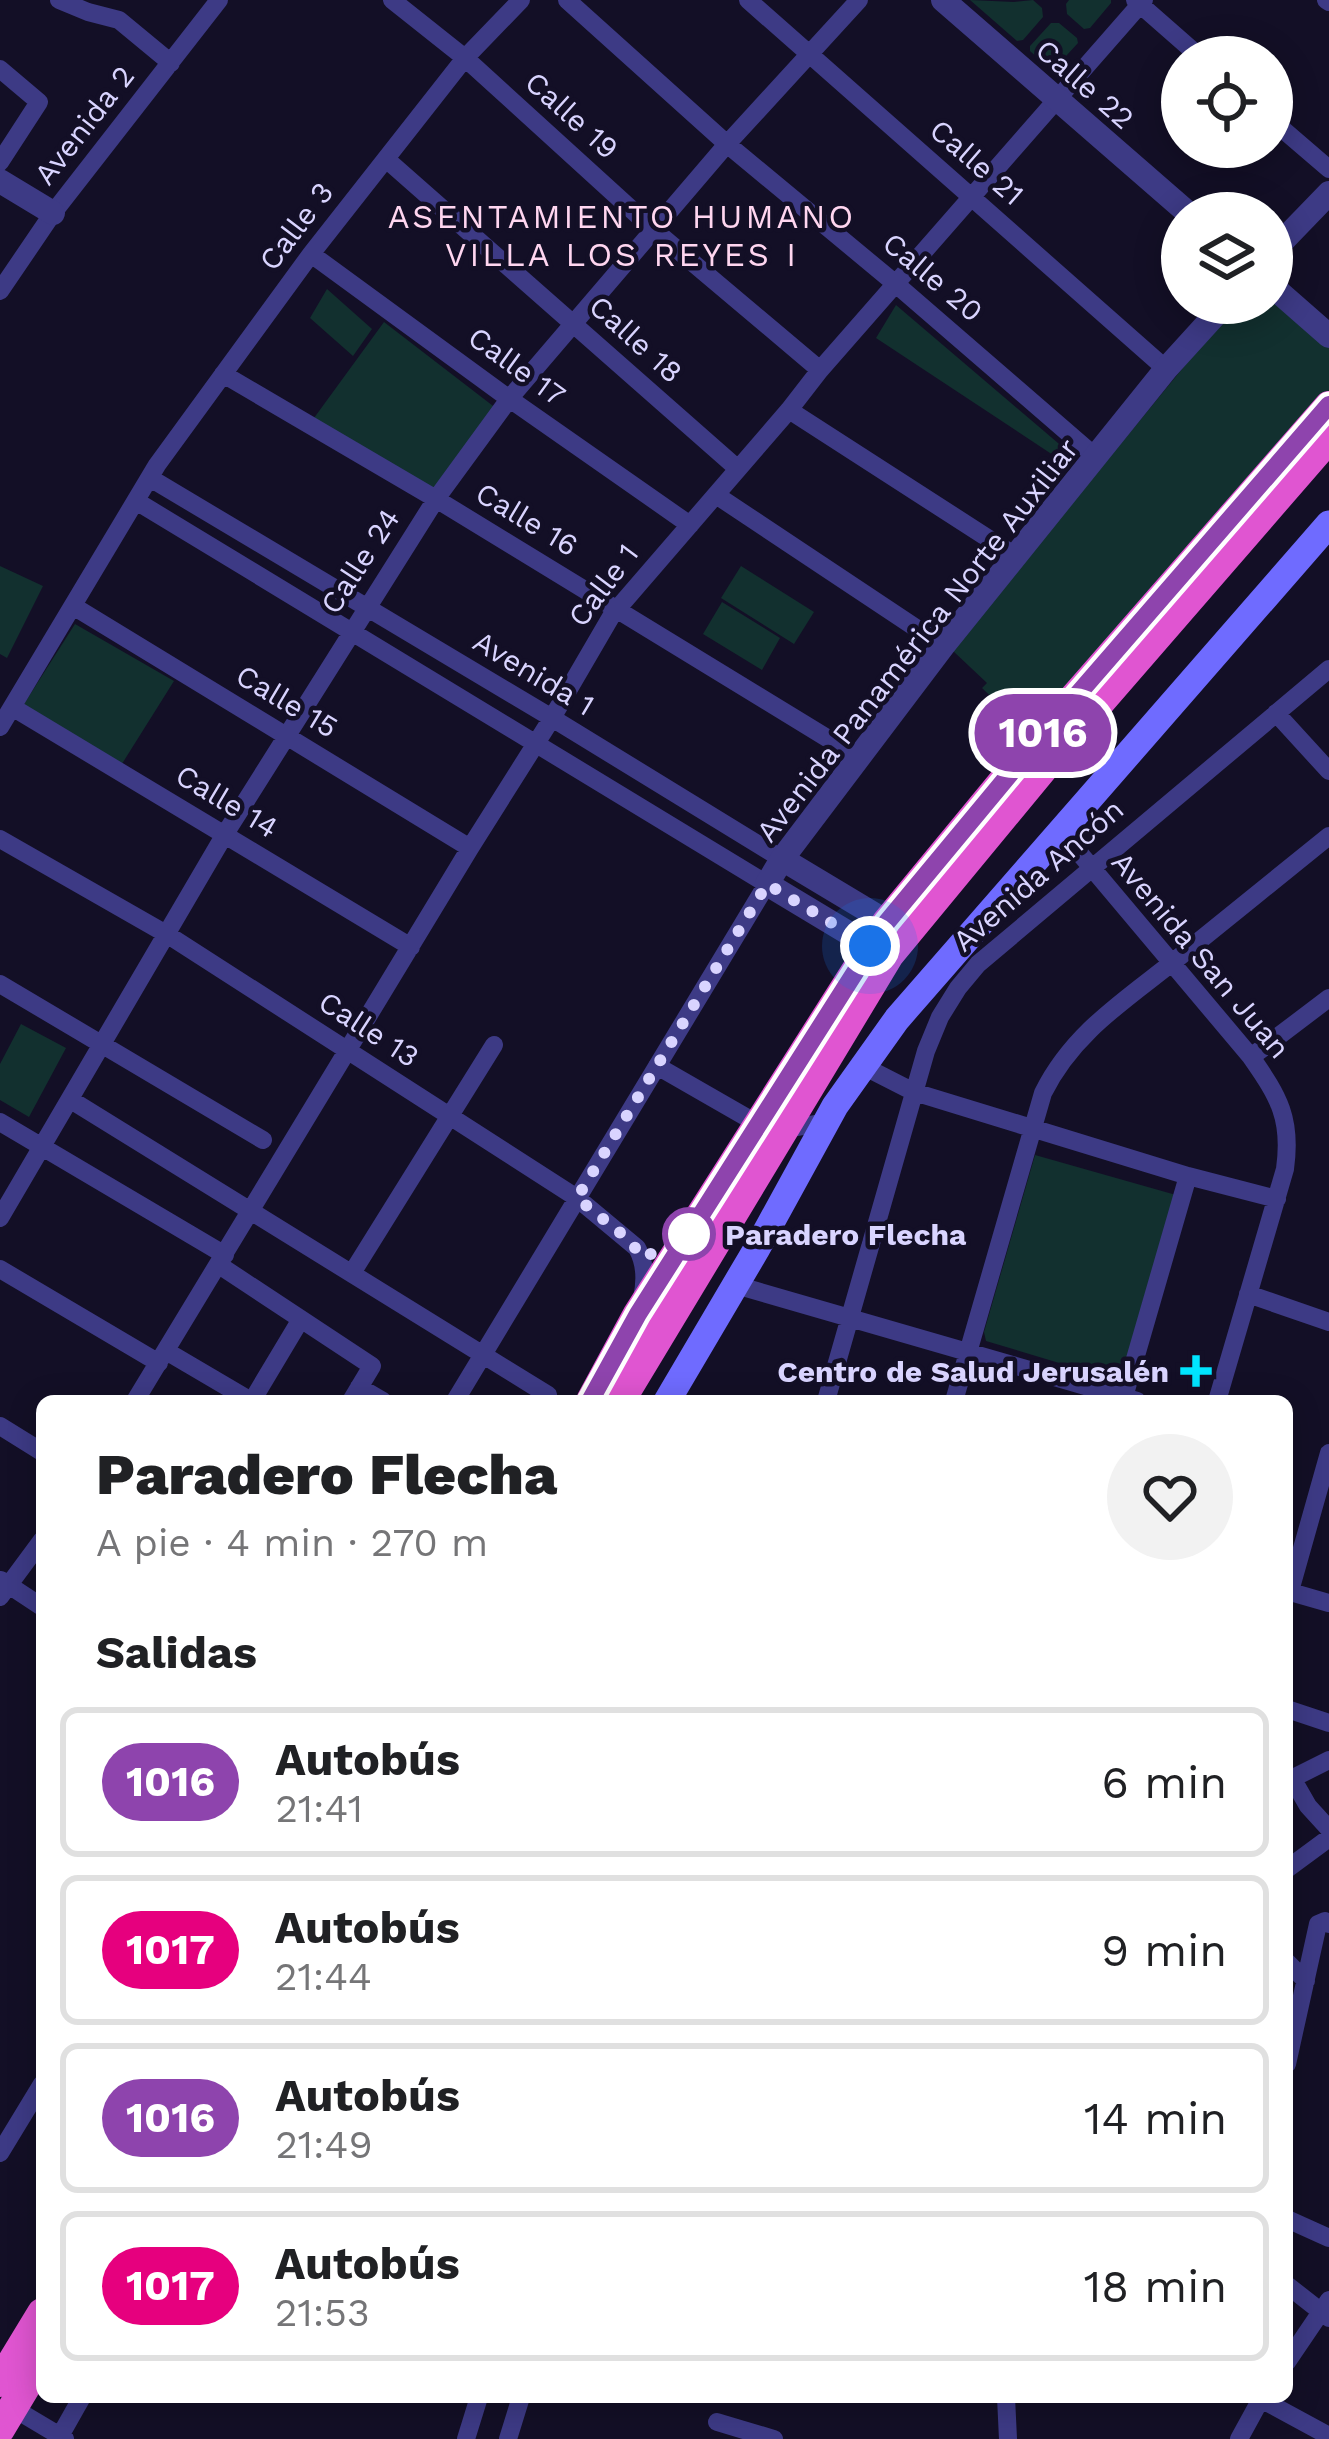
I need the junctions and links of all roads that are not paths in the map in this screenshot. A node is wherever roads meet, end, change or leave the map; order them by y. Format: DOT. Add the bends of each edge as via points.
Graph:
graph roads {
  1 [pos="58,0"];
  2 [pos="219,0"];
  3 [pos="392,0"];
  4 [pos="520,0"];
  5 [pos="566,0"];
  6 [pos="748,0"];
  7 [pos="859,0"];
  8 [pos="943,0"];
  9 [pos="1140,2"];
  10 [pos="1177,36"];
  11 [pos="809,54"];
  12 [pos="466,58"];
  13 [pos="171,63"];
  14 [pos="0,69"];
  15 [pos="1058,100"];
  16 [pos="1293,138"];
  17 [pos="727,144"];
  18 [pos="386,159"];
  19 [pos="0,162"];
  20 [pos="1329,169"];
  21 [pos="0,181"];
  22 [pos="1164,192"];
  23 [pos="1329,194"];
  24 [pos="973,198"];
  25 [pos="53,213"];
  26 [pos="654,230"];
  27 [pos="1293,231"];
  28 [pos="311,254"];
  29 [pos="897,285"];
  30 [pos="0,291"];
  31 [pos="1293,304"];
  32 [pos="573,324"];
  33 [pos="1207,324"];
  34 [pos="1329,336"];
  35 [pos="1166,369"];
  36 [pos="820,370"];
  37 [pos="223,374"];
  38 [pos="509,399"];
  39 [pos="1329,406"];
  40 [pos="789,410"];
  41 [pos="1329,438"];
  42 [pos="1097,458"];
  43 [pos="737,470"];
  44 [pos="150,478"];
  45 [pos="716,495"];
  46 [pos="436,499"];
  47 [pos="136,501"];
  48 [pos="690,525"];
  49 [pos="1325,540"];
  50 [pos="1017,557"];
  51 [pos="73,606"];
  52 [pos="365,608"];
  53 [pos="616,609"];
  54 [pos="351,631"];
  55 [pos="943,646"];
  56 [pos="1329,669"];
  57 [pos="12,706"];
  58 [pos="1276,713"];
  59 [pos="552,718"];
  60 [pos="0,727"];
  61 [pos="287,736"];
  62 [pos="536,744"];
  63 [pos="858,757"];
  64 [pos="1329,771"];
  65 [pos="1060,830"];
  66 [pos="225,835"];
  67 [pos="1329,836"];
  68 [pos="0,839"];
  69 [pos="470,848"];
  70 [pos="782,859"];
  71 [pos="1090,867"];
  72 [pos="767,884"];
  73 [pos="878,934"];
  74 [pos="168,935"];
  75 [pos="411,946"];
  76 [pos="1171,964"];
  77 [pos="0,984"];
  78 [pos="1329,998"];
  79 [pos="897,1019"];
  80 [pos="494,1045"];
  81 [pos="101,1047"];
  82 [pos="348,1050"];
  83 [pos="926,1051"];
  84 [pos="1251,1057"];
  85 [pos="657,1066"];
  86 [pos="863,1066"];
  87 [pos="914,1092"];
  88 [pos="70,1100"];
  89 [pos="450,1116"];
  90 [pos="0,1122"];
  91 [pos="826,1122"];
  92 [pos="770,1127"];
  93 [pos="1033,1129"];
  94 [pos="263,1140"];
  95 [pos="44,1148"];
  96 [pos="1188,1176"];
  97 [pos="577,1198"];
  98 [pos="1277,1199"];
  99 [pos="252,1212"];
  100 [pos="0,1218"];
  101 [pos="222,1260"];
  102 [pos="0,1269"];
  103 [pos="352,1273"];
  104 [pos="736,1285"];
  105 [pos="1248,1294"];
  106 [pos="638,1314"];
  107 [pos="851,1317"];
  108 [pos="301,1319"];
  109 [pos="1329,1322"];
  110 [pos="969,1352"];
  111 [pos="483,1354"];
  112 [pos="163,1357"];
  113 [pos="1082,1393"];
  114 [pos="355,1394"];
  115 [pos="138,1395"];
  116 [pos="239,1395"];
  117 [pos="255,1395"];
  118 [pos="459,1395"];
  119 [pos="548,1395"];
  120 [pos="593,1395"];
  121 [pos="623,1395"];
  122 [pos="672,1395"];
  123 [pos="828,1395"];
  124 [pos="956,1395"];
  125 [pos="1131,1395"];
  126 [pos="1219,1395"];
  127 [pos="0,1426"];
  128 [pos="36,1448"];
  129 [pos="1329,1454"];
  130 [pos="36,1547"];
  131 [pos="1293,1574"];
  132 [pos="3,1588"];
  133 [pos="1293,1592"];
  134 [pos="1329,1603"];
  135 [pos="36,1604"];
  136 [pos="1293,1711"];
  137 [pos="1329,1723"];
  138 [pos="1329,1760"];
  139 [pos="1293,1778"];
  140 [pos="1293,1785"];
  141 [pos="1329,1833"];
  142 [pos="1293,1864"];
  143 [pos="1329,1924"];
  144 [pos="1297,1978"];
  145 [pos="1293,2012"];
  146 [pos="36,2094"];
  147 [pos="0,2153"];
  148 [pos="1293,2222"];
  149 [pos="1329,2238"];
  150 [pos="1293,2289"];
  151 [pos="1327,2310"];
  152 [pos="36,2328"];
  153 [pos="1293,2354"];
  154 [pos="36,2366"];
  155 [pos="79,2403"];
  156 [pos="477,2403"];
  157 [pos="519,2403"];
  158 [pos="1006,2403"];
  159 [pos="1257,2403"];
  160 [pos="1269,2403"];
  161 [pos="4,2406"];
  162 [pos="717,2422"];
  163 [pos="1329,2436"];
  164 [pos="63,2438"];
  165 [pos="466,2439"];
  166 [pos="508,2439"];
  167 [pos="774,2439"];
  168 [pos="1009,2439"];
  169 [pos="1239,2439"];
  1 -- 13 [label="street" via="119,20"];
  2 -- 13 [label="street, Avenida 2"];
  3 -- 12 [label="street, Calle 19"];
  4 -- 12 [label="street, Calle 3"];
  5 -- 17 [label="street, Calle 20"];
  6 -- 11 [label="street, Calle 21"];
  7 -- 11 [label="street, Calle 24"];
  8 -- 15 [label="street, Calle 22"];
  9 -- 10 [label="street"];
  9 -- 15 [label="street, Calle 1"];
  11 -- 17 [label="street, Calle 24"];
  11 -- 24 [label="street, Calle 21"];
  12 -- 18 [label="street, Calle 3"];
  12 -- 26 [label="street, Calle 19"];
  13 -- 25 [label="street, Avenida 2"];
  14 -- 19 [label="street" via="39,102"];
  15 -- 22 [label="street, Calle 22"];
  15 -- 24 [label="street, Calle 1"];
  16 -- 20 [label="street"];
  17 -- 26 [label="street, Calle 24"];
  17 -- 29 [label="street, Calle 20"];
  18 -- 28 [label="street, Calle 3"];
  18 -- 32 [label="street, Calle 18"];
  21 -- 25 [label="street"];
  23 -- 27 [label="street"];
  24 -- 29 [label="street, Calle 1"];
  24 -- 35 [label="street, Calle 21"];
  25 -- 30 [label="street, Avenida 2"];
  26 -- 32 [label="street, Calle 24"];
  26 -- 36 [label="street, Calle 19"];
  28 -- 37 [label="street, Calle 3"];
  28 -- 38 [label="street, Calle 17"];
  29 -- 36 [label="street, Calle 1"];
  29 -- 42 [label="street, Calle 20"];
  31 -- 34 [label="street"];
  32 -- 38 [label="street, Calle 24"];
  32 -- 43 [label="street, Calle 18"];
  33 -- 35 [label="street, Avenida Panamérica Norte Auxiliar"];
  35 -- 42 [label="street, Avenida Panamérica Norte Auxiliar"];
  36 -- 40 [label="street, Calle 1"];
  37 -- 44 [label="street, Calle 3"];
  37 -- 46 [label="street, Calle 16"];
  38 -- 46 [label="street, Calle 24"];
  38 -- 48 [label="street, Calle 17"];
  39 -- 73 [label="highway"];
  40 -- 43 [label="street, Calle 1"];
  40 -- 50 [label="street"];
  41 -- 92 [label="highway" via="906,934"];
  42 -- 50 [label="street, Avenida Panamérica Norte Auxiliar"];
  43 -- 45 [label="street, Calle 1"];
  44 -- 47 [label="street, Calle 3"];
  44 -- 52 [label="street, Avenida 1"];
  45 -- 48 [label="street, Calle 1"];
  45 -- 55 [label="street"];
  46 -- 52 [label="street, Calle 24"];
  46 -- 53 [label="street, Calle 16"];
  47 -- 51 [label="street, Calle 3"];
  47 -- 54 [label="street, Avenida 1"];
  48 -- 53 [label="street, Calle 1"];
  49 -- 65 [label="main road"];
  50 -- 55 [label="street, Avenida Panamérica Norte Auxiliar"];
  51 -- 57 [label="street, Calle 3"];
  51 -- 61 [label="street, Calle 15"];
  52 -- 54 [label="street, Calle 24"];
  52 -- 59 [label="street, Avenida 1"];
  53 -- 59 [label="street, Calle 1"];
  53 -- 63 [label="street, Calle 16"];
  54 -- 61 [label="street, Calle 24"];
  54 -- 62 [label="street, Avenida 1"];
  55 -- 63 [label="street, Avenida Panamérica Norte Auxiliar"];
  56 -- 58 [label="street, Avenida Ancón"];
  57 -- 60 [label="street, Calle 3"];
  57 -- 66 [label="street, Calle 14"];
  58 -- 64 [label="street"];
  58 -- 71 [label="street, Avenida Ancón"];
  59 -- 62 [label="street, Calle 1"];
  59 -- 70 [label="street, Avenida 1"];
  61 -- 66 [label="street, Calle 24"];
  61 -- 69 [label="street, Calle 15"];
  62 -- 69 [label="street, Calle 1"];
  62 -- 72 [label="street, Avenida 1"];
  63 -- 70 [label="street, Avenida Panamérica Norte Auxiliar"];
  65 -- 71 [label="street, Avenida San Juan"];
  65 -- 79 [label="main road"];
  66 -- 74 [label="street, Calle 24"];
  66 -- 75 [label="street, Calle 14"];
  67 -- 76 [label="street"];
  68 -- 74 [label="street, Calle 13"];
  69 -- 75 [label="street, Calle 1"];
  70 -- 72 [label="street, Avenida Panamérica Norte Auxiliar"];
  70 -- 73 [label="street, Avenida 1"];
  71 -- 76 [label="street, Avenida San Juan"];
  71 -- 83 [label="street, Avenida Ancón" via="978,964"];
  72 -- 73 [label="street, Avenida 1"];
  72 -- 85 [label="street, Avenida Panamérica Norte Auxiliar"];
  73 -- 92 [label="highway"];
  74 -- 81 [label="street, Calle 24"];
  74 -- 82 [label="street, Calle 13"];
  75 -- 82 [label="street, Calle 1"];
  76 -- 84 [label="street, Avenida San Juan"];
  76 -- 93 [label="street" via="1074,1043 1043,1093"];
  77 -- 81 [label="street"];
  78 -- 84 [label="street"];
  79 -- 83 [label="street"];
  79 -- 86 [label="main road"];
  80 -- 89 [label="street"];
  81 -- 88 [label="street, Calle 24"];
  81 -- 94 [label="street"];
  82 -- 89 [label="street, Calle 13"];
  82 -- 99 [label="street, Calle 1"];
  83 -- 87 [label="street, Avenida Ancón"];
  84 -- 98 [label="street, Avenida San Juan" via="1286,1121"];
  85 -- 92 [label="street"];
  85 -- 97 [label="street, Avenida Panamérica Norte Auxiliar"];
  86 -- 87 [label="street"];
  86 -- 91 [label="main road"];
  87 -- 93 [label="street"];
  87 -- 107 [label="street, Avenida Ancón"];
  88 -- 95 [label="street, Calle 24"];
  88 -- 99 [label="street"];
  89 -- 97 [label="street, Calle 13"];
  89 -- 103 [label="street"];
  90 -- 95 [label="street"];
  91 -- 92 [label="street"];
  91 -- 104 [label="main road"];
  92 -- 106 [label="highway"];
  92 -- 121 [label="highway"];
  93 -- 96 [label="street"];
  93 -- 110 [label="street"];
  95 -- 100 [label="street, Calle 24"];
  95 -- 101 [label="street"];
  96 -- 98 [label="street"];
  96 -- 125 [label="street"];
  97 -- 106 [label="street, Calle 13" via="643,1258"];
  97 -- 111 [label="street, Avenida Panamérica Norte Auxiliar"];
  98 -- 105 [label="street, Avenida San Juan"];
  99 -- 101 [label="street, Calle 1"];
  99 -- 103 [label="street"];
  101 -- 108 [label="street"];
  101 -- 112 [label="street, Calle 1"];
  102 -- 112 [label="street"];
  103 -- 111 [label="street"];
  104 -- 107 [label="street"];
  104 -- 122 [label="main road"];
  105 -- 109 [label="street"];
  105 -- 126 [label="street, Avenida San Juan"];
  106 -- 120 [label="highway"];
  107 -- 110 [label="street"];
  107 -- 123 [label="street, Avenida Ancón"];
  108 -- 114 [label="street" via="372,1366"];
  108 -- 117 [label="street"];
  110 -- 113 [label="street"];
  110 -- 124 [label="street"];
  111 -- 118 [label="street, Avenida Panamérica Norte Auxiliar"];
  111 -- 119 [label="street"];
  112 -- 115 [label="street, Calle 1"];
  112 -- 116 [label="street"];
  127 -- 128 [label="street"];
  129 -- 131 [label="street"];
  130 -- 132 [label="street"];
  132 -- 135 [label="street"];
  133 -- 134 [label="street"];
  136 -- 137 [label="street"];
  138 -- 139 [label="street"];
  140 -- 141 [label="street"];
  141 -- 142 [label="street"];
  143 -- 144 [label="street" via="1318,1924"];
  144 -- 145 [label="street"];
  146 -- 147 [label="street"];
  148 -- 149 [label="street"];
  150 -- 151 [label="street"];
  151 -- 153 [label="street"];
  152 -- 161 [label="highway"];
  154 -- 161 [label="highway"];
  155 -- 164 [label="street"];
  156 -- 165 [label="street"];
  157 -- 166 [label="street"];
  158 -- 168 [label="street"];
  159 -- 169 [label="street"];
  160 -- 163 [label="street"];
  161 -- 164 [label="street"];
  162 -- 167 [label="street"];
}
